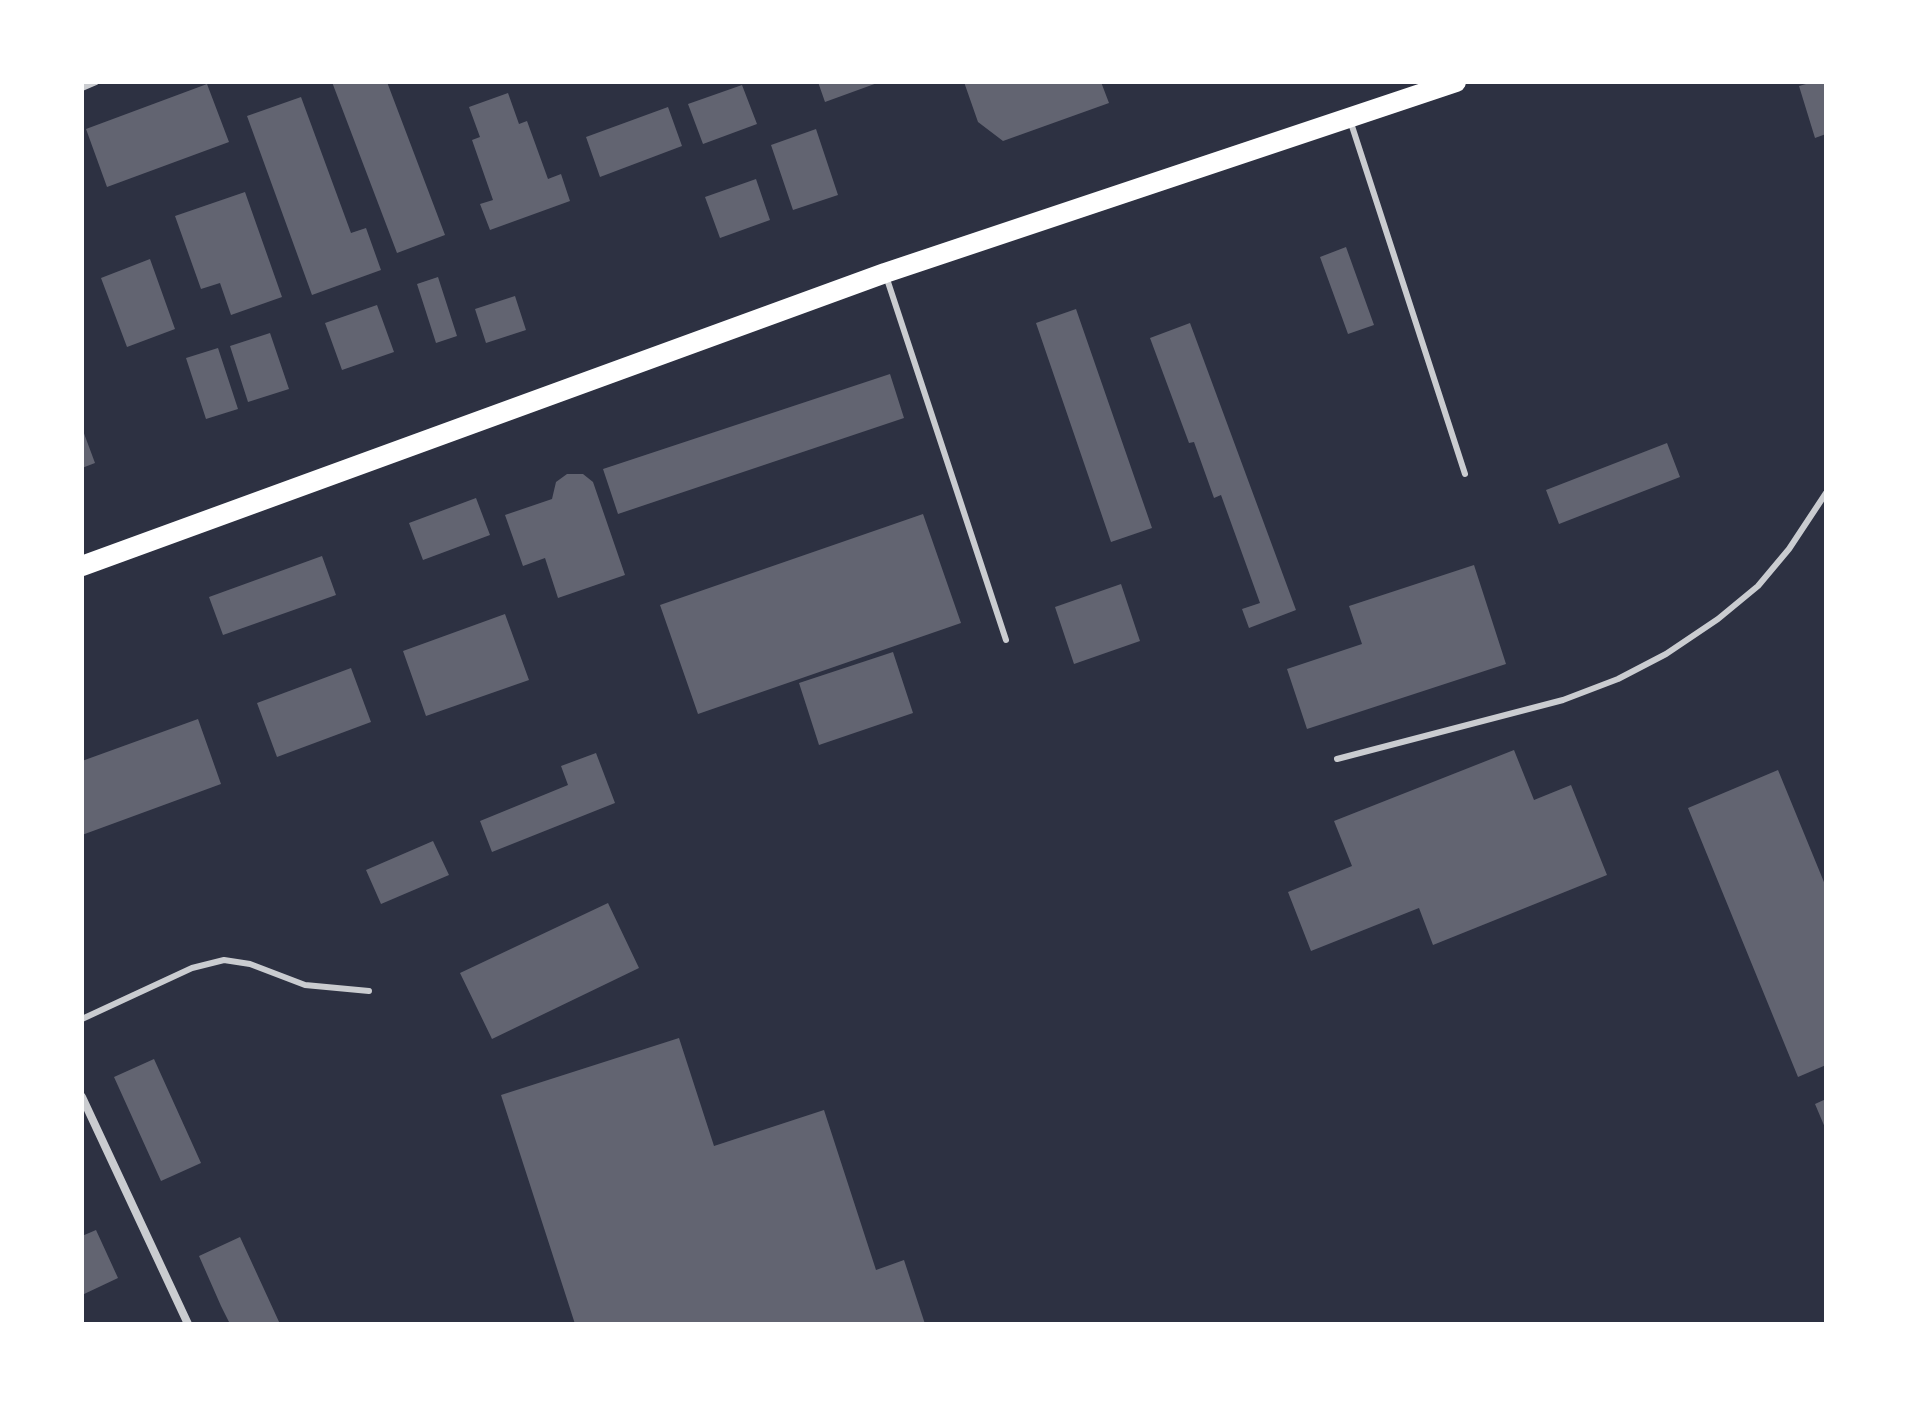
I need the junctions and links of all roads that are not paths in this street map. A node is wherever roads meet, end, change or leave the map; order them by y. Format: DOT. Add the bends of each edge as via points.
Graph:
graph roads {
  1 [pos="96,82"];
  2 [pos="1456,82"];
  3 [pos="82,88"];
  4 [pos="1349,116"];
  5 [pos="885,273"];
  6 [pos="1465,474"];
  7 [pos="1826,493"];
  8 [pos="82,566"];
  9 [pos="1006,640"];
  10 [pos="1337,759"];
  11 [pos="369,991"];
  12 [pos="82,1019"];
  13 [pos="82,1097"];
  14 [pos="188,1324"];
  1 -- 3 [label="lane"];
  2 -- 4 [label="main road"];
  4 -- 5 [label="main road"];
  4 -- 6 [label="lane"];
  5 -- 8 [label="main road"];
  5 -- 9 [label="lane"];
  7 -- 10 [label="lane" via="1758,586 1666,654 1563,700"];
  11 -- 12 [label="lane" via="305,985 224,960 192,968"];
  13 -- 14 [label="street"];
}
